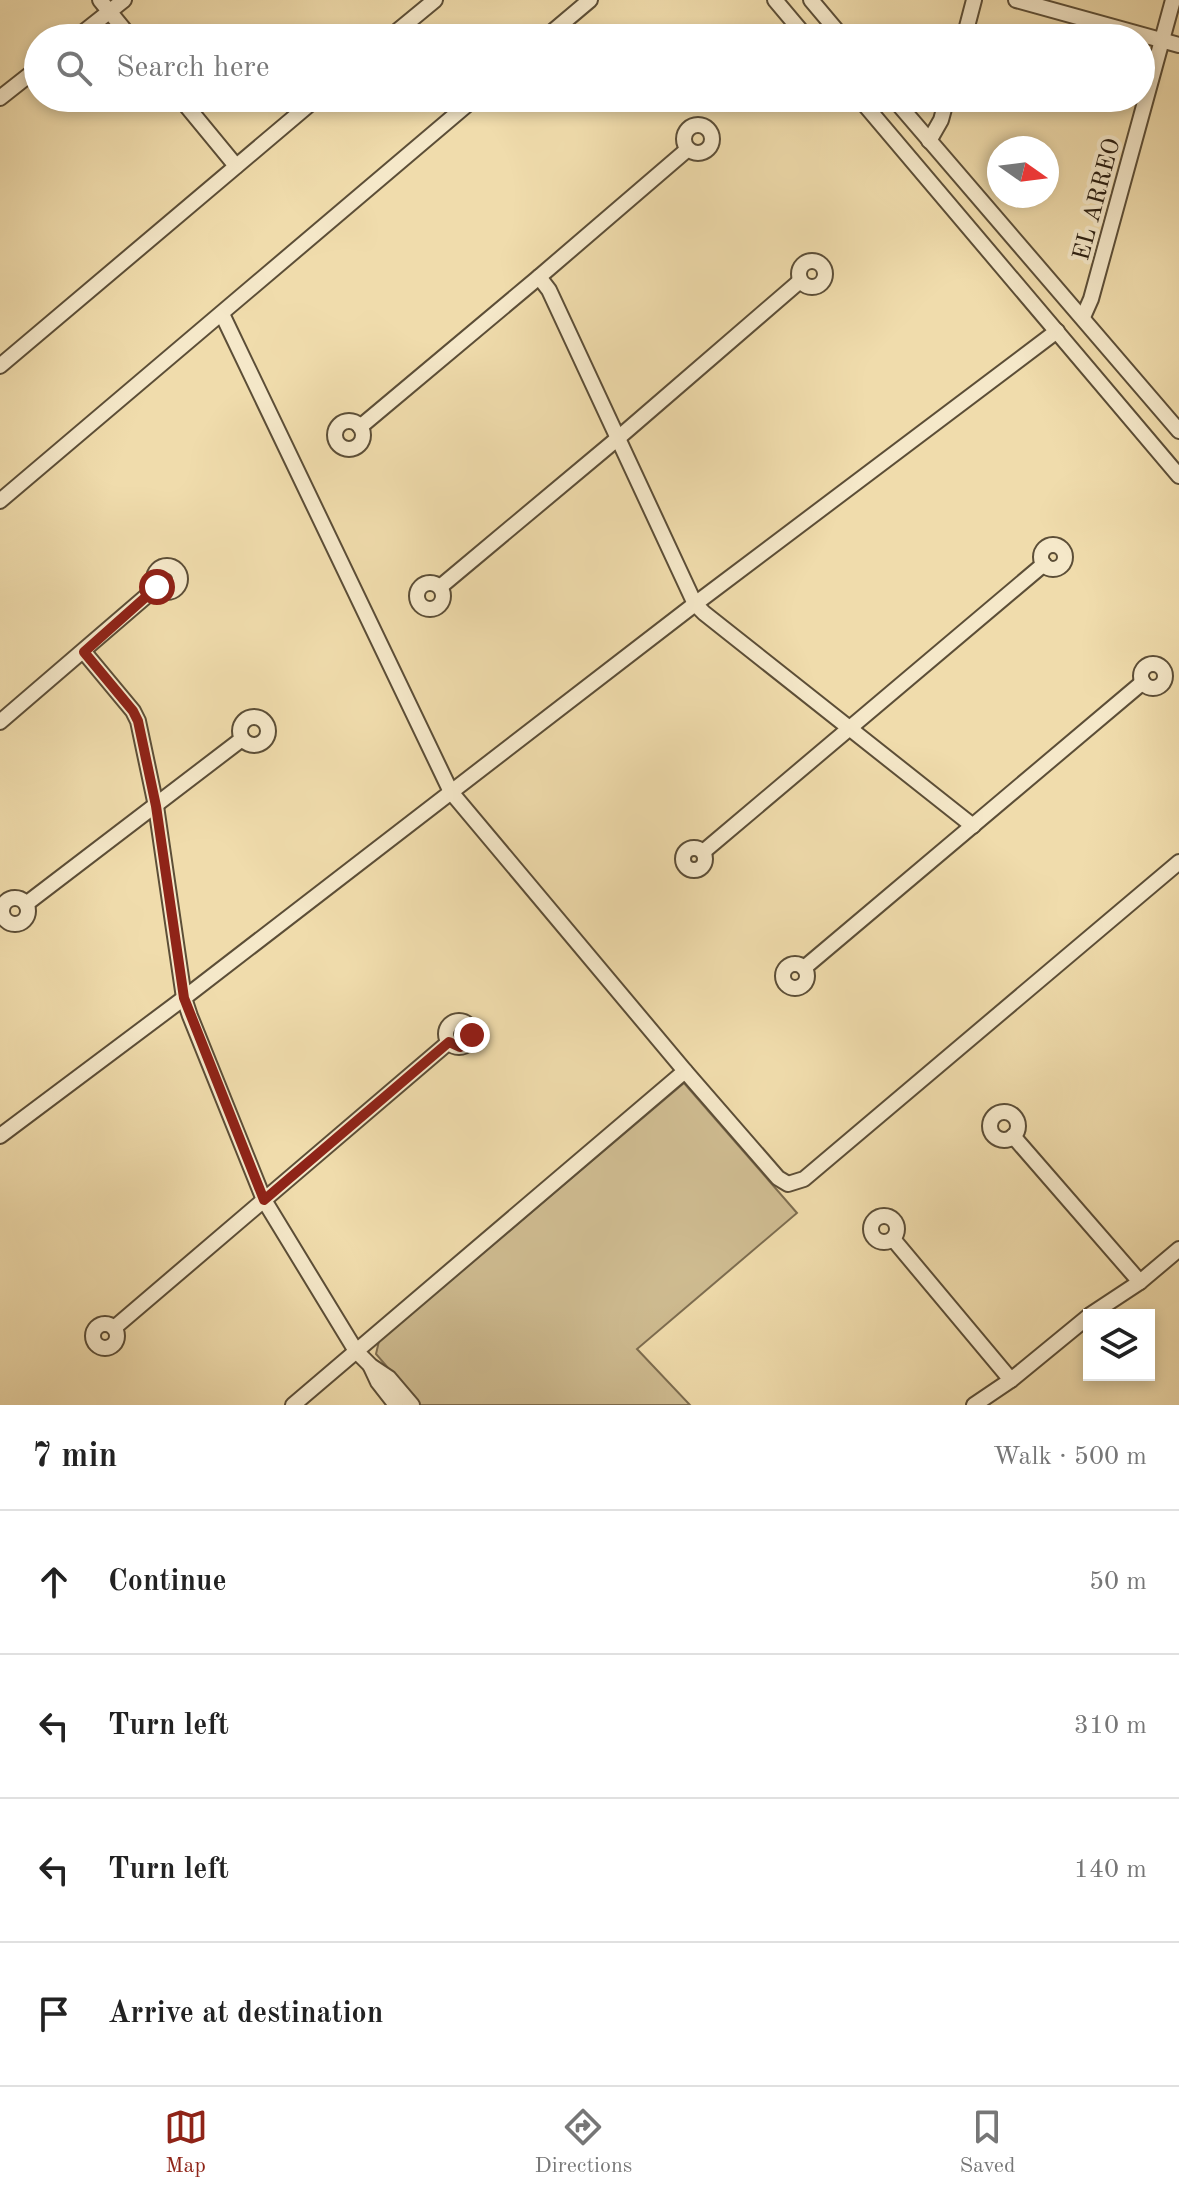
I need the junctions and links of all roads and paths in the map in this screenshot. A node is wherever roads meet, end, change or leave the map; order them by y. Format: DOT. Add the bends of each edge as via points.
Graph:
graph roads {
  1 [pos="124,0"];
  2 [pos="435,0"];
  3 [pos="590,0"];
  4 [pos="775,0"];
  5 [pos="811,0"];
  6 [pos="974,0"];
  7 [pos="1016,0"];
  8 [pos="1173,0"];
  9 [pos="105,6"];
  10 [pos="89,24"];
  11 [pos="120,24"];
  12 [pos="406,24"];
  13 [pos="562,24"];
  14 [pos="795,24"];
  15 [pos="831,24"];
  16 [pos="968,24"];
  17 [pos="1104,24"];
  18 [pos="1155,38"];
  19 [pos="1162,40"];
  20 [pos="1179,45"];
  21 [pos="1155,66"];
  22 [pos="24,79"];
  23 [pos="0,98"];
  24 [pos="192,112"];
  25 [pos="300,112"];
  26 [pos="459,112"];
  27 [pos="871,112"];
  28 [pos="905,112"];
  29 [pos="943,112"];
  30 [pos="1142,112"];
  31 [pos="929,141"];
  32 [pos="688,149"];
  33 [pos="236,166"];
  34 [pos="539,277"];
  35 [pos="800,281"];
  36 [pos="222,314"];
  37 [pos="1083,317"];
  38 [pos="1057,331"];
  39 [pos="0,366"];
  40 [pos="360,427"];
  41 [pos="1179,431"];
  42 [pos="617,439"];
  43 [pos="1179,476"];
  44 [pos="0,501"];
  45 [pos="1044,564"];
  46 [pos="157,587"];
  47 [pos="440,587"];
  48 [pos="695,604"];
  49 [pos="84,652"];
  50 [pos="1143,682"];
  51 [pos="0,722"];
  52 [pos="848,728"];
  53 [pos="242,739"];
  54 [pos="451,792"];
  55 [pos="156,806"];
  56 [pos="973,826"];
  57 [pos="703,852"];
  58 [pos="1179,862"];
  59 [pos="26,904"];
  60 [pos="804,968"];
  61 [pos="184,998"];
  62 [pos="449,1042"];
  63 [pos="685,1071"];
  64 [pos="0,1136"];
  65 [pos="1013,1136"];
  66 [pos="264,1200"];
  67 [pos="893,1239"];
  68 [pos="1179,1249"];
  69 [pos="1140,1282"];
  70 [pos="1100,1309"];
  71 [pos="1083,1322"];
  72 [pos="114,1328"];
  73 [pos="356,1351"];
  74 [pos="371,1366"];
  75 [pos="1011,1380"];
  76 [pos="293,1405"];
  77 [pos="396,1405"];
  78 [pos="412,1405"];
  79 [pos="974,1405"];
  1 -- 9 [label="street"];
  2 -- 12 [label="street"];
  3 -- 13 [label="street"];
  4 -- 14 [label="street"];
  5 -- 15 [label="street"];
  6 -- 16 [label="street"];
  7 -- 17 [label="street"];
  8 -- 19 [label="street, EL ARREO"];
  9 -- 10 [label="street"];
  9 -- 11 [label="street"];
  18 -- 19 [label="street"];
  19 -- 20 [label="street"];
  19 -- 21 [label="street, EL ARREO"];
  22 -- 23 [label="street"];
  24 -- 33 [label="street"];
  25 -- 33 [label="street"];
  26 -- 36 [label="street"];
  27 -- 38 [label="street"];
  28 -- 31 [label="street"];
  29 -- 31 [label="street"];
  30 -- 37 [label="street, EL ARREO"];
  31 -- 37 [label="street"];
  32 -- 34 [label="street"];
  33 -- 39 [label="street"];
  34 -- 40 [label="street"];
  34 -- 42 [label="street"];
  35 -- 42 [label="street"];
  36 -- 44 [label="street"];
  36 -- 54 [label="street"];
  37 -- 41 [label="street"];
  38 -- 43 [label="street"];
  38 -- 48 [label="street"];
  42 -- 47 [label="street"];
  42 -- 48 [label="street"];
  45 -- 52 [label="street"];
  46 -- 49 [label="street"];
  48 -- 52 [label="street"];
  48 -- 54 [label="street"];
  49 -- 51 [label="street"];
  49 -- 55 [label="street" via="138,721"];
  50 -- 56 [label="street"];
  52 -- 56 [label="street"];
  52 -- 57 [label="street"];
  53 -- 55 [label="street"];
  54 -- 61 [label="street"];
  54 -- 63 [label="street"];
  55 -- 59 [label="street"];
  55 -- 61 [label="street"];
  56 -- 60 [label="street"];
  58 -- 63 [label="street" via="796,1183 778,1178"];
  61 -- 64 [label="street"];
  61 -- 66 [label="street"];
  62 -- 66 [label="street"];
  63 -- 73 [label="street"];
  65 -- 69 [label="street"];
  66 -- 72 [label="street"];
  66 -- 73 [label="street"];
  67 -- 75 [label="street"];
  68 -- 69 [label="street"];
  69 -- 70 [label="street"];
  71 -- 75 [label="street"];
  73 -- 74 [label="street"];
  73 -- 76 [label="street"];
  74 -- 77 [label="street"];
  74 -- 78 [label="street"];
  75 -- 79 [label="street"];
}
